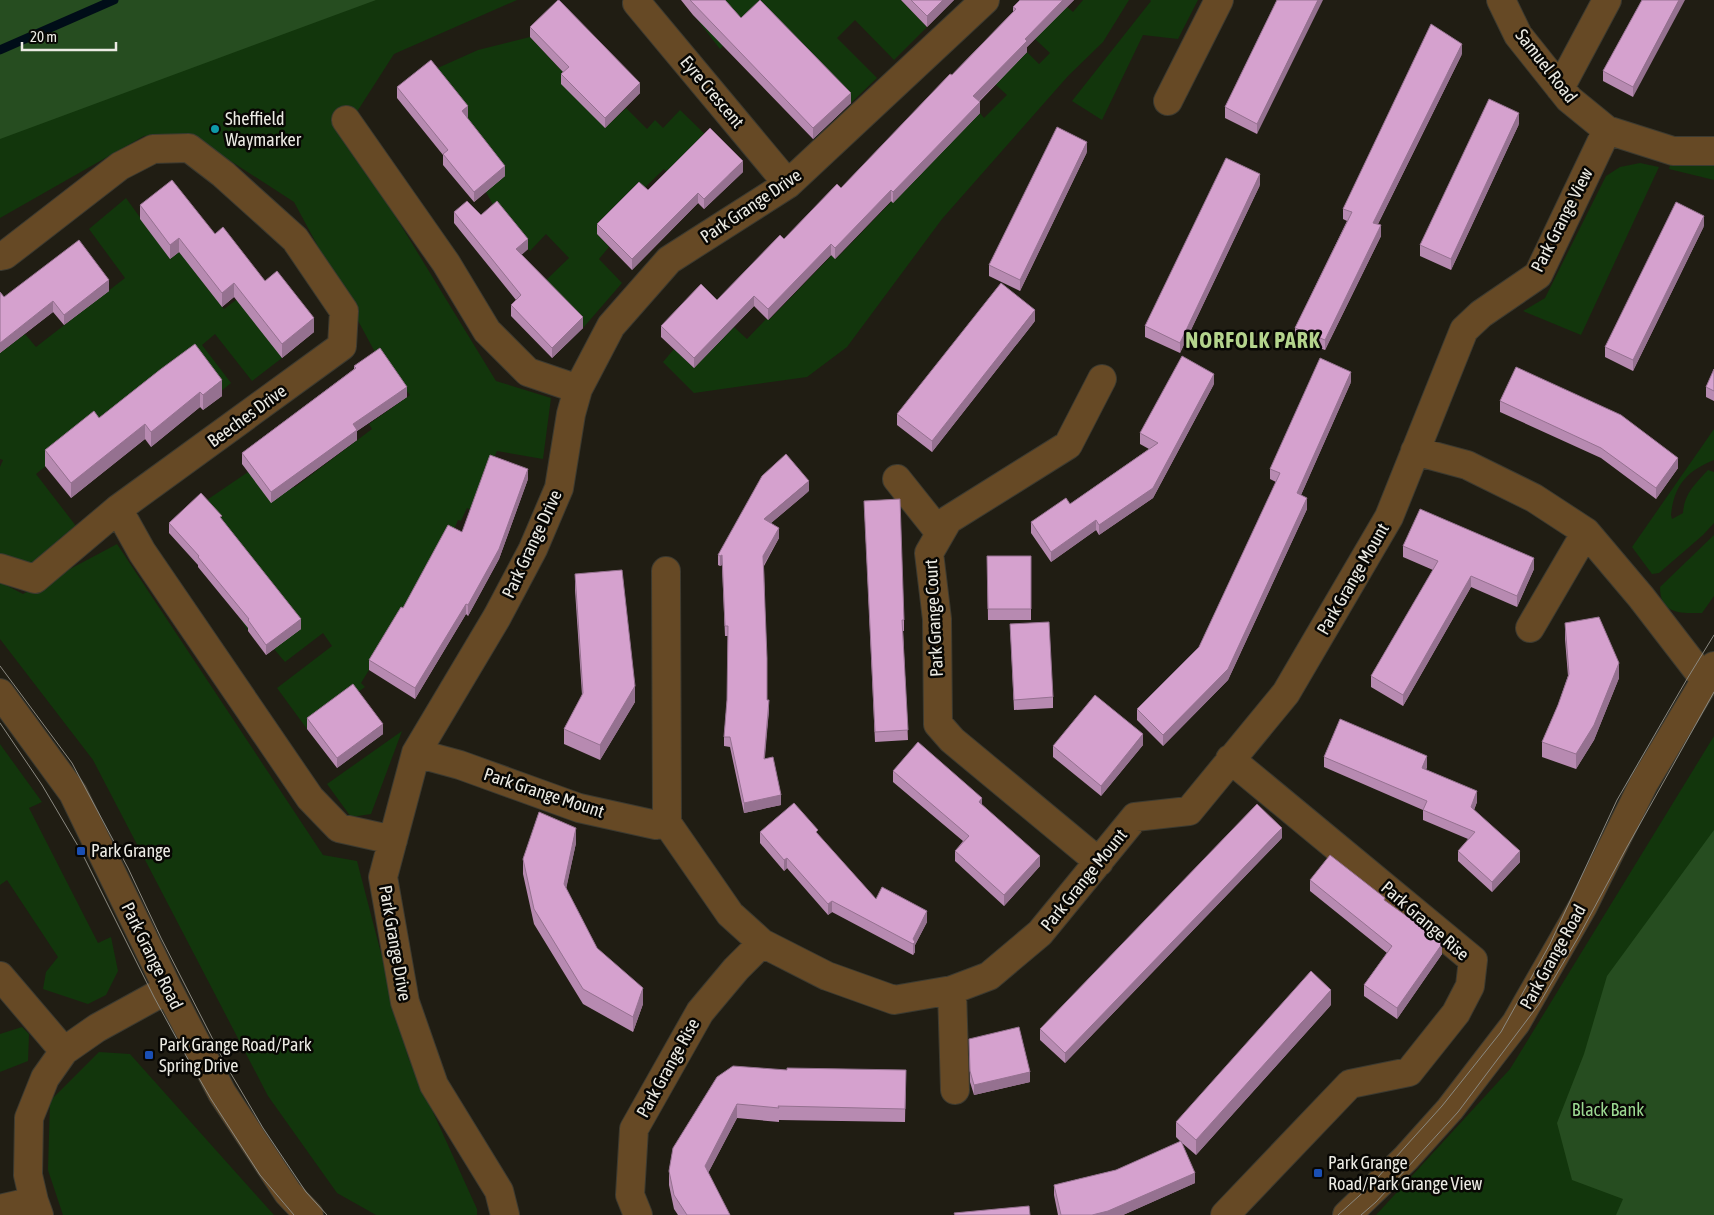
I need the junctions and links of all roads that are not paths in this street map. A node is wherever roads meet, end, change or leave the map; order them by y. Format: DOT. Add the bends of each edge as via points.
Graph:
graph roads {
  1 [pos="638,0"];
  2 [pos="984,0"];
  3 [pos="1219,0"];
  4 [pos="1607,0"];
  5 [pos="1510,6"];
  6 [pos="1560,88"];
  7 [pos="1168,101"];
  8 [pos="346,120"];
  9 [pos="1607,130"];
  10 [pos="1714,151"];
  11 [pos="788,184"];
  12 [pos="0,256"];
  13 [pos="1102,379"];
  14 [pos="578,389"];
  15 [pos="1415,451"];
  16 [pos="897,478"];
  17 [pos="118,509"];
  18 [pos="1586,532"];
  19 [pos="940,533"];
  20 [pos="0,568"];
  21 [pos="666,572"];
  22 [pos="1530,628"];
  23 [pos="1710,673"];
  24 [pos="0,693"];
  25 [pos="416,753"];
  26 [pos="1230,760"];
  27 [pos="667,823"];
  28 [pos="393,840"];
  29 [pos="1099,862"];
  30 [pos="762,943"];
  31 [pos="0,976"];
  32 [pos="168,989"];
  33 [pos="952,990"];
  34 [pos="64,1050"];
  35 [pos="956,1090"];
  36 [pos="37,1208"];
  37 [pos="0,1209"];
  38 [pos="309,1215"];
  39 [pos="505,1215"];
  40 [pos="638,1215"];
  41 [pos="1225,1215"];
  42 [pos="1347,1215"];
  1 -- 11 [label="street, Eyre Crescent" via="637,3"];
  2 -- 11 [label="street, Park Grange Drive"];
  3 -- 7 [label="street"];
  4 -- 6 [label="street"];
  5 -- 6 [label="street, Samuel Road" via="1518,35"];
  6 -- 9 [label="street, Samuel Road"];
  8 -- 14 [label="street" via="446,263 487,331 528,372"];
  9 -- 10 [label="street, Samuel Road" via="1673,151"];
  9 -- 15 [label="street, Park Grange View" via="1538,275 1481,314 1464,330"];
  11 -- 14 [label="street, Park Grange Drive" via="669,260 611,326"];
  12 -- 17 [label="street, Beeches Drive" via="120,166 153,149 189,148 223,174 295,240 344,311 342,346"];
  13 -- 19 [label="street, Park Grange Court" via="1068,445 948,520"];
  14 -- 25 [label="street, Park Grange Drive" via="559,488 533,549 497,617"];
  15 -- 18 [label="street" via="1484,473 1534,498"];
  15 -- 26 [label="street, Park Grange Mount" via="1389,517 1286,693"];
  16 -- 19 [label="street"];
  17 -- 20 [label="street" via="35,579"];
  17 -- 28 [label="street" via="142,552 310,798 339,828"];
  18 -- 22 [label="street"];
  18 -- 23 [label="street"];
  19 -- 29 [label="street, Park Grange Court" via="929,552 937,619 938,724 952,740"];
  21 -- 27 [label="street"];
  23 -- 42 [label="street, Park Grange Road" via="1644,784 1582,906 1516,1022 1444,1116"];
  24 -- 32 [label="street, Park Grange Road" via="73,793"];
  25 -- 27 [label="street, Park Grange Mount" via="460,765 579,808 656,825"];
  25 -- 28 [label="street, Park Grange Drive"];
  26 -- 29 [label="street, Park Grange Mount" via="1189,811 1135,817"];
  26 -- 41 [label="street, Park Grange Rise" via="1473,960 1470,986 1456,1013 1409,1072 1350,1084"];
  27 -- 30 [label="street, Park Grange Mount" via="730,914"];
  28 -- 39 [label="street, Park Grange Drive" via="383,877 405,1002 434,1085 499,1191"];
  29 -- 33 [label="street, Park Grange Mount" via="1040,933 989,976"];
  30 -- 33 [label="street, Park Grange Mount" via="827,976 894,1000"];
  30 -- 40 [label="street, Park Grange Rise" via="700,1012 634,1129 630,1195"];
  31 -- 34 [label="street"];
  32 -- 34 [label="street"];
  32 -- 38 [label="street, Park Grange Road" via="222,1093 288,1193"];
  33 -- 35 [label="street"];
  34 -- 36 [label="street" via="45,1078 29,1118 28,1175"];
  36 -- 37 [label="street"];
}
